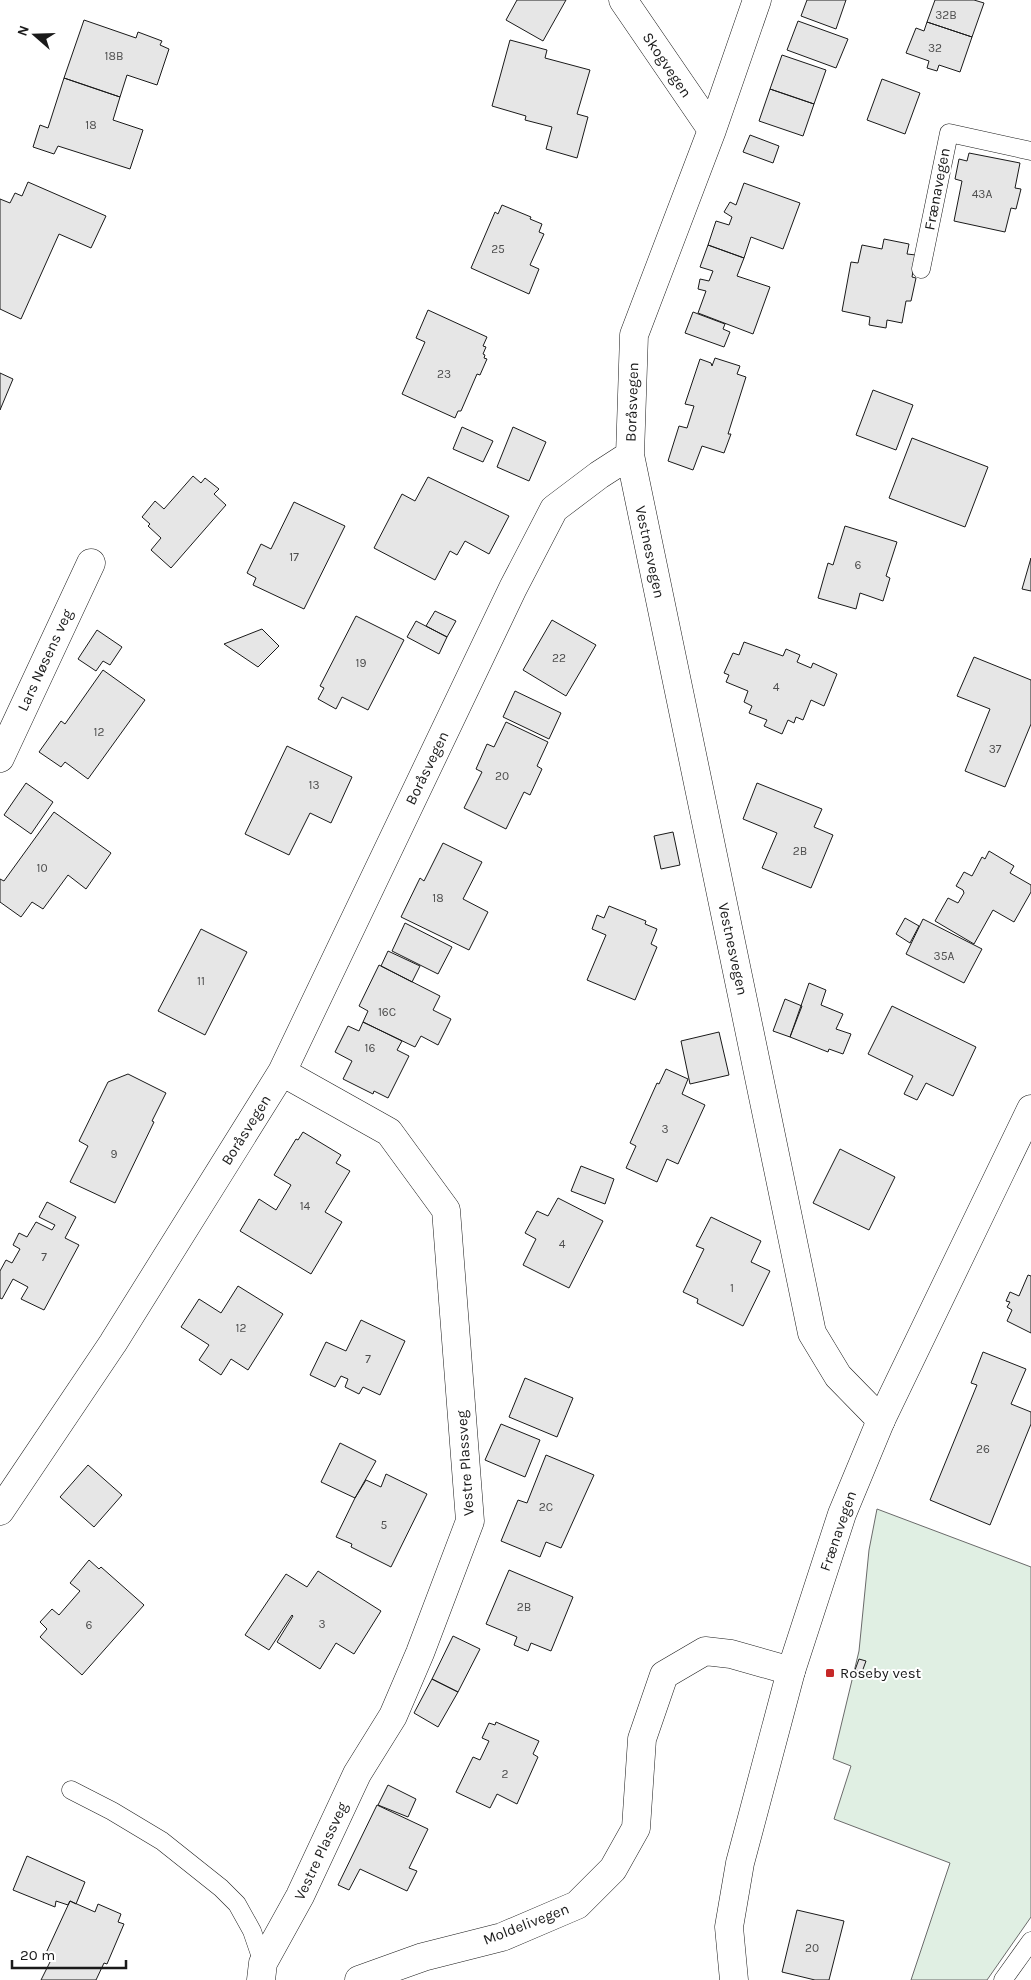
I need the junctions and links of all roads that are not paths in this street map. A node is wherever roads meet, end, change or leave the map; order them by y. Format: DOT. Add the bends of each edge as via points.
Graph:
graph roads {
  1 [pos="623,0"];
  2 [pos="757,0"];
  3 [pos="712,130"];
  4 [pos="1031,151"];
  5 [pos="921,269"];
  6 [pos="630,455"];
  7 [pos="91,563"];
  8 [pos="0,758"];
  9 [pos="282,1072"];
  10 [pos="1031,1109"];
  11 [pos="881,1420"];
  12 [pos="0,1511"];
  13 [pos="791,1671"];
  14 [pos="71,1790"];
  15 [pos="1031,1940"];
  16 [pos="262,1972"];
  17 [pos="359,1980"];
  18 [pos="734,1980"];
  19 [pos="1003,1980"];
  1 -- 3 [label="street, Skogvegen"];
  2 -- 3 [label="street, Boråsvegen"];
  3 -- 6 [label="street, Boråsvegen" via="634,335"];
  4 -- 5 [label="lane, Frænavegen" via="949,133"];
  6 -- 9 [label="street, Boråsvegen" via="554,509 513,588"];
  6 -- 11 [label="street, Vestnesvegen" via="812,1333 838,1376"];
  7 -- 8 [label="street, Lars Nøsens veg"];
  9 -- 12 [label="street, Boråsvegen" via="113,1343"];
  9 -- 16 [label="street, Vestre Plassveg" via="389,1132 446,1210 470,1521 393,1716 357,1774"];
  10 -- 11 [label="street, Frænavegen"];
  11 -- 13 [label="street, Frænavegen" via="842,1514"];
  13 -- 17 [label="street, Moldelivegen" via="731,1654 705,1651 664,1676 642,1739 636,1828 613,1869 577,1905 502,1937 423,1957"];
  13 -- 18 [label="street, Frænavegen" via="740,1863 729,1927"];
  14 -- 16 [label="lane" via="162,1841 221,1888 237,1904 252,1931"];
  15 -- 19 [label="lane"];
}
